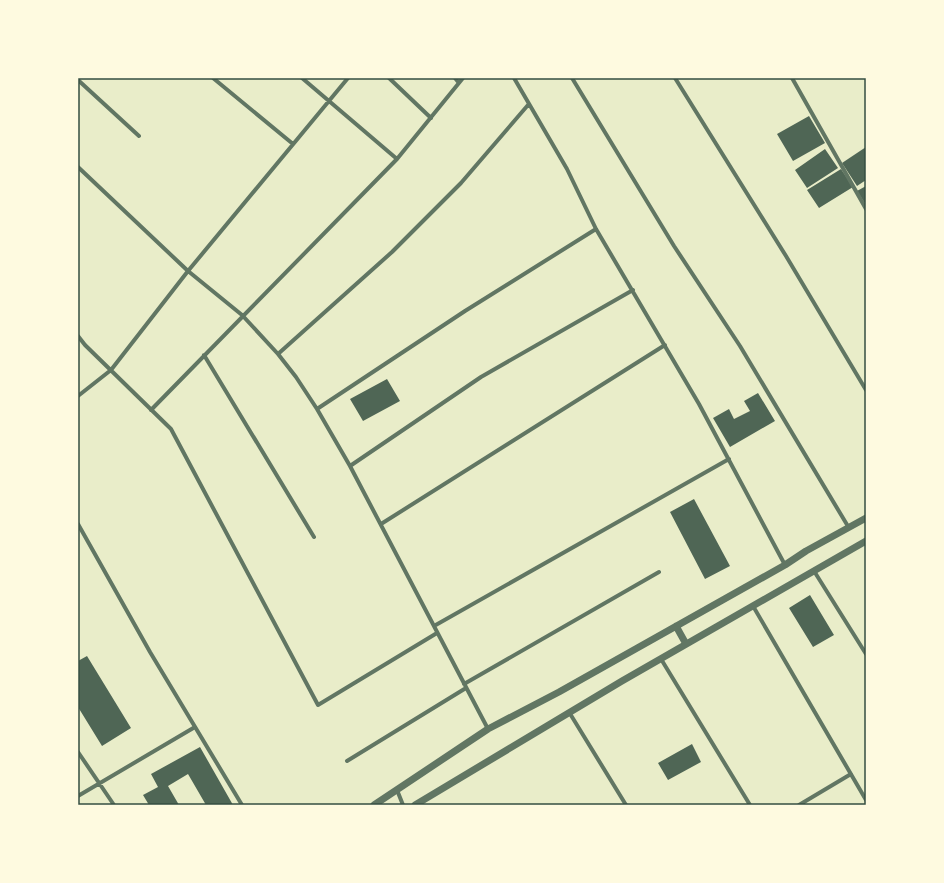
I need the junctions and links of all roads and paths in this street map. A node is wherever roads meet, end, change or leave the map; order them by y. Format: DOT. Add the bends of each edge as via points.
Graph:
graph roads {
  1 [pos="214,78"];
  2 [pos="302,78"];
  3 [pos="348,78"];
  4 [pos="389,78"];
  5 [pos="455,78"];
  6 [pos="463,78"];
  7 [pos="514,78"];
  8 [pos="572,78"];
  9 [pos="675,78"];
  10 [pos="792,78"];
  11 [pos="78,80"];
  12 [pos="459,83"];
  13 [pos="329,101"];
  14 [pos="528,105"];
  15 [pos="431,118"];
  16 [pos="139,136"];
  17 [pos="293,144"];
  18 [pos="397,159"];
  19 [pos="78,167"];
  20 [pos="866,209"];
  21 [pos="596,229"];
  22 [pos="188,271"];
  23 [pos="633,290"];
  24 [pos="242,315"];
  25 [pos="78,336"];
  26 [pos="665,345"];
  27 [pos="278,354"];
  28 [pos="204,355"];
  29 [pos="111,370"];
  30 [pos="866,390"];
  31 [pos="78,396"];
  32 [pos="317,409"];
  33 [pos="151,410"];
  34 [pos="729,459"];
  35 [pos="350,466"];
  36 [pos="866,518"];
  37 [pos="78,524"];
  38 [pos="381,524"];
  39 [pos="849,528"];
  40 [pos="314,537"];
  41 [pos="866,541"];
  42 [pos="785,565"];
  43 [pos="814,571"];
  44 [pos="659,572"];
  45 [pos="753,606"];
  46 [pos="434,626"];
  47 [pos="676,626"];
  48 [pos="437,632"];
  49 [pos="686,644"];
  50 [pos="866,654"];
  51 [pos="661,659"];
  52 [pos="465,686"];
  53 [pos="570,712"];
  54 [pos="195,727"];
  55 [pos="488,729"];
  56 [pos="78,752"];
  57 [pos="347,761"];
  58 [pos="851,774"];
  59 [pos="100,783"];
  60 [pos="397,790"];
  61 [pos="78,796"];
  62 [pos="866,800"];
  63 [pos="114,805"];
  64 [pos="242,805"];
  65 [pos="374,805"];
  66 [pos="404,805"];
  67 [pos="415,805"];
  68 [pos="626,805"];
  69 [pos="750,805"];
  70 [pos="799,805"];
  1 -- 17 [label="street"];
  2 -- 13 [label="street"];
  3 -- 13 [label="street"];
  4 -- 15 [label="street"];
  5 -- 12 [label="street"];
  6 -- 12 [label="street"];
  7 -- 14 [label="street"];
  8 -- 39 [label="street" via="674,246 740,346"];
  9 -- 30 [label="street"];
  10 -- 20 [label="street"];
  11 -- 16 [label="street"];
  12 -- 15 [label="street"];
  13 -- 17 [label="street"];
  13 -- 18 [label="street"];
  14 -- 21 [label="street" via="566,169"];
  14 -- 27 [label="street" via="461,183 392,252"];
  15 -- 18 [label="street"];
  17 -- 22 [label="street"];
  18 -- 24 [label="street"];
  19 -- 22 [label="street"];
  21 -- 23 [label="street"];
  21 -- 32 [label="street" via="471,307"];
  22 -- 24 [label="street"];
  22 -- 29 [label="street"];
  23 -- 26 [label="street"];
  23 -- 35 [label="street" via="481,377"];
  24 -- 27 [label="street"];
  24 -- 28 [label="street"];
  25 -- 29 [label="street"];
  26 -- 34 [label="street"];
  26 -- 38 [label="street"];
  27 -- 32 [label="street"];
  28 -- 33 [label="street"];
  28 -- 40 [label="street"];
  29 -- 31 [label="street"];
  29 -- 33 [label="street"];
  32 -- 35 [label="street"];
  33 -- 48 [label="street" via="171,429 318,706"];
  34 -- 42 [label="street"];
  34 -- 46 [label="street"];
  35 -- 38 [label="street"];
  36 -- 39 [label="street"];
  37 -- 54 [label="street"];
  38 -- 46 [label="street"];
  39 -- 42 [label="street"];
  41 -- 43 [label="street"];
  42 -- 47 [label="street"];
  43 -- 45 [label="street"];
  43 -- 50 [label="street"];
  44 -- 52 [label="street"];
  45 -- 49 [label="street"];
  45 -- 58 [label="street"];
  46 -- 48 [label="street"];
  47 -- 49 [label="street"];
  47 -- 55 [label="street"];
  48 -- 52 [label="street"];
  49 -- 51 [label="street"];
  51 -- 53 [label="street"];
  51 -- 69 [label="street"];
  52 -- 55 [label="street"];
  52 -- 57 [label="street"];
  53 -- 67 [label="street"];
  53 -- 68 [label="street"];
  54 -- 59 [label="street"];
  54 -- 64 [label="street"];
  55 -- 60 [label="street"];
  56 -- 59 [label="street"];
  58 -- 62 [label="street"];
  58 -- 70 [label="street"];
  59 -- 61 [label="street"];
  59 -- 63 [label="street"];
  60 -- 65 [label="street"];
  60 -- 66 [label="street"];
}
